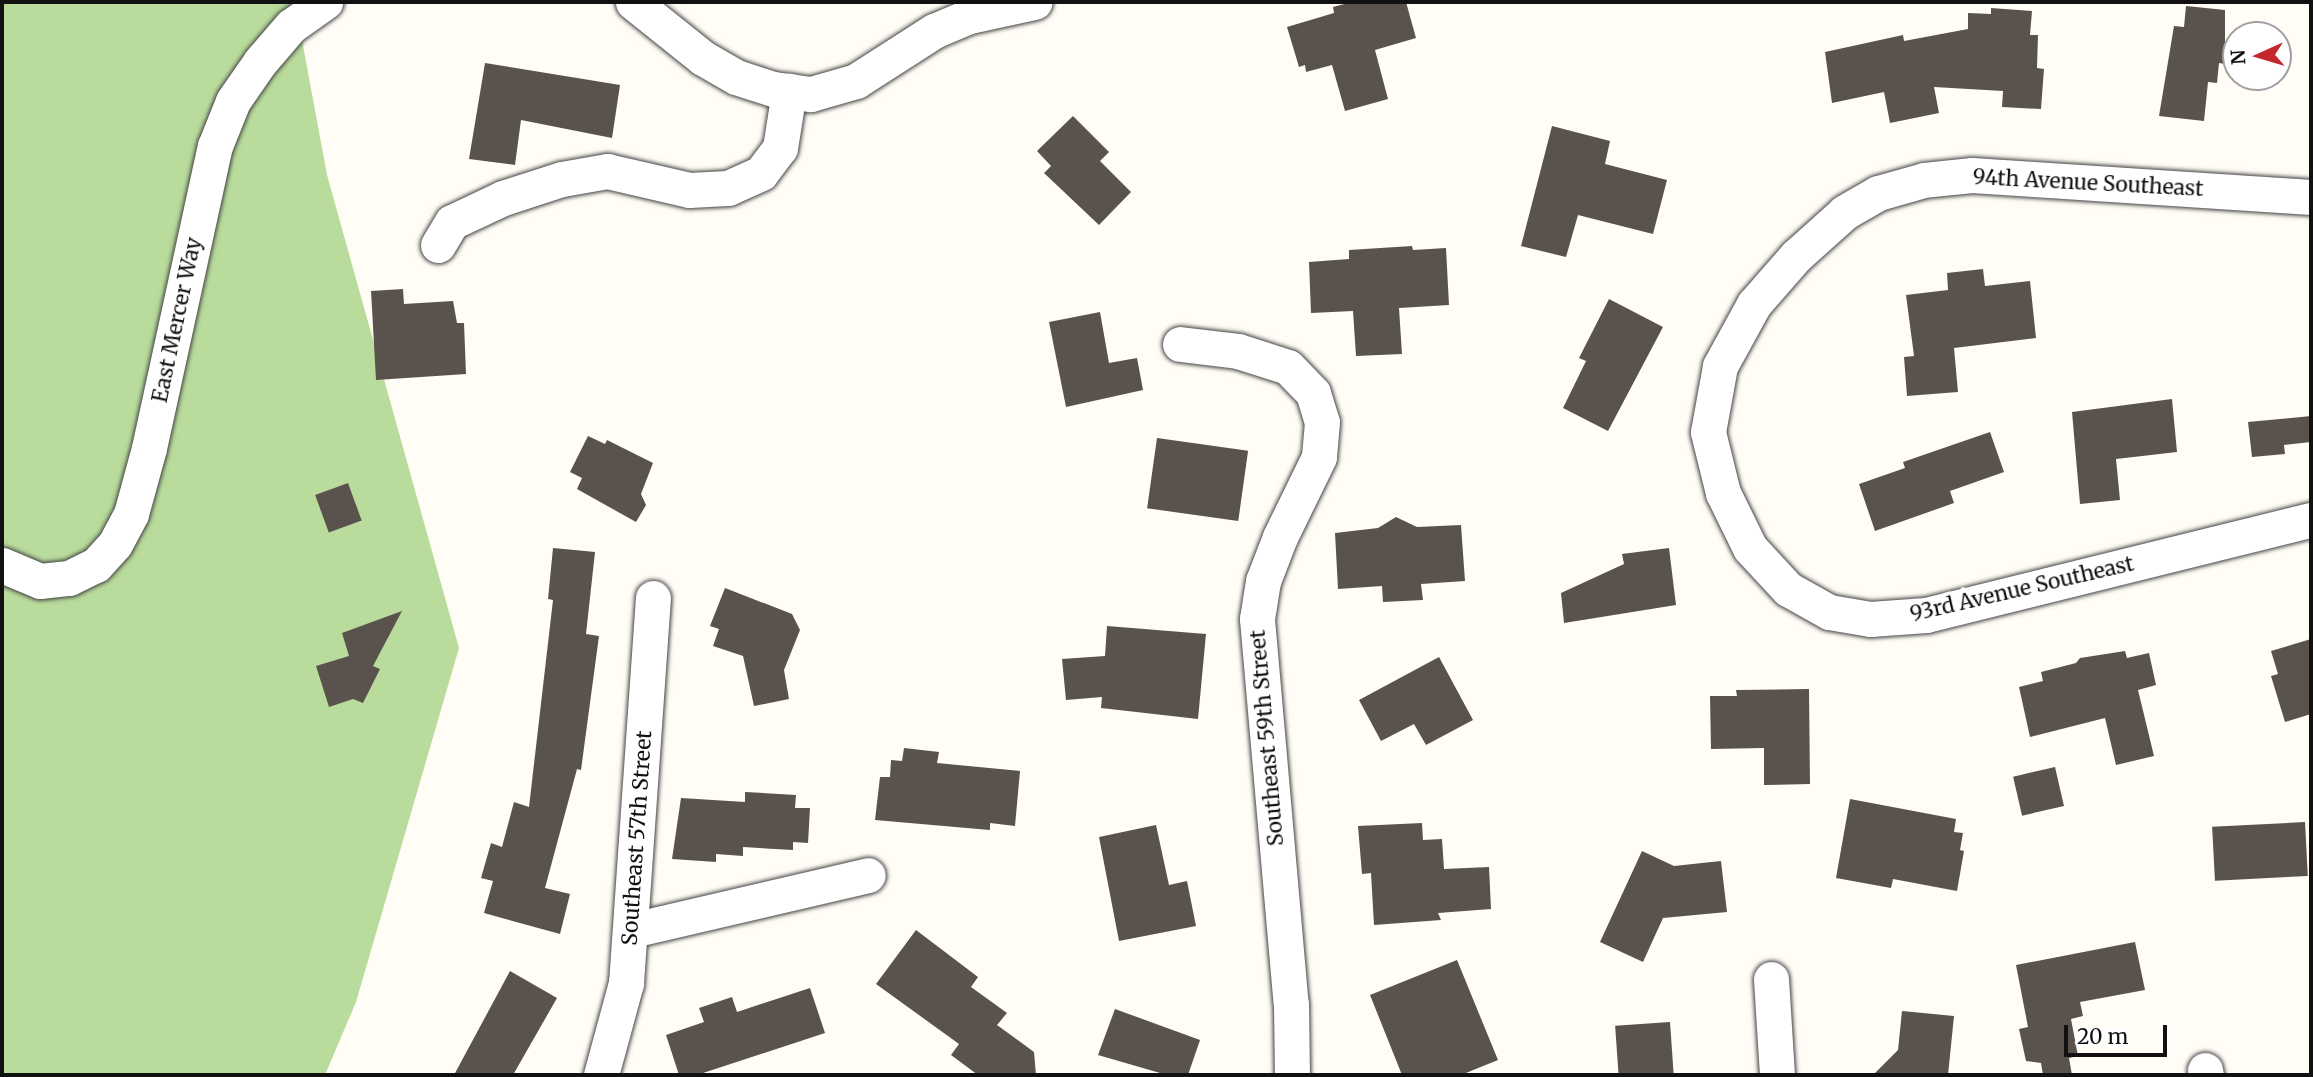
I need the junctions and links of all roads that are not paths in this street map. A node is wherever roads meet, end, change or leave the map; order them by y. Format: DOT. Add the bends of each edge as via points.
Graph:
graph roads {
  1 [pos="325,2"];
  2 [pos="633,2"];
  3 [pos="1034,2"];
  4 [pos="789,91"];
  5 [pos="2311,197"];
  6 [pos="438,245"];
  7 [pos="1180,344"];
  8 [pos="1708,432"];
  9 [pos="2311,520"];
  10 [pos="2,565"];
  11 [pos="653,598"];
  12 [pos="868,875"];
  13 [pos="632,930"];
  14 [pos="1771,979"];
  15 [pos="601,1075"];
  16 [pos="1292,1075"];
  17 [pos="1777,1075"];
  1 -- 10 [label="street, East Mercer Way" via="291,26 260,62 233,101 215,146 149,448 131,514 115,544 96,565 69,578 40,581"];
  2 -- 4 [label="street" via="725,70"];
  3 -- 4 [label="street" via="970,16 934,31 856,81 811,94"];
  4 -- 6 [label="street" via="780,149 761,173 728,188 688,190 607,171 562,179 503,198 452,222"];
  5 -- 8 [label="street, 94th Avenue Southeast" via="1972,176 1924,180 1878,193 1834,221 1754,304 1720,366"];
  7 -- 16 [label="street, Southeast 59th Street" via="1238,351 1289,367 1313,393 1322,422 1319,457 1276,548 1257,619 1291,1004"];
  8 -- 9 [label="street, 93rd Avenue Southeast" via="1723,493 1750,548 1788,589 1829,612 1871,619 1926,615"];
  11 -- 13 [label="street, Southeast 57th Street"];
  12 -- 13 [label="street"];
  13 -- 15 [label="street, Southeast 57th Street" via="626,983"];
  14 -- 17 [label="street"];
}
